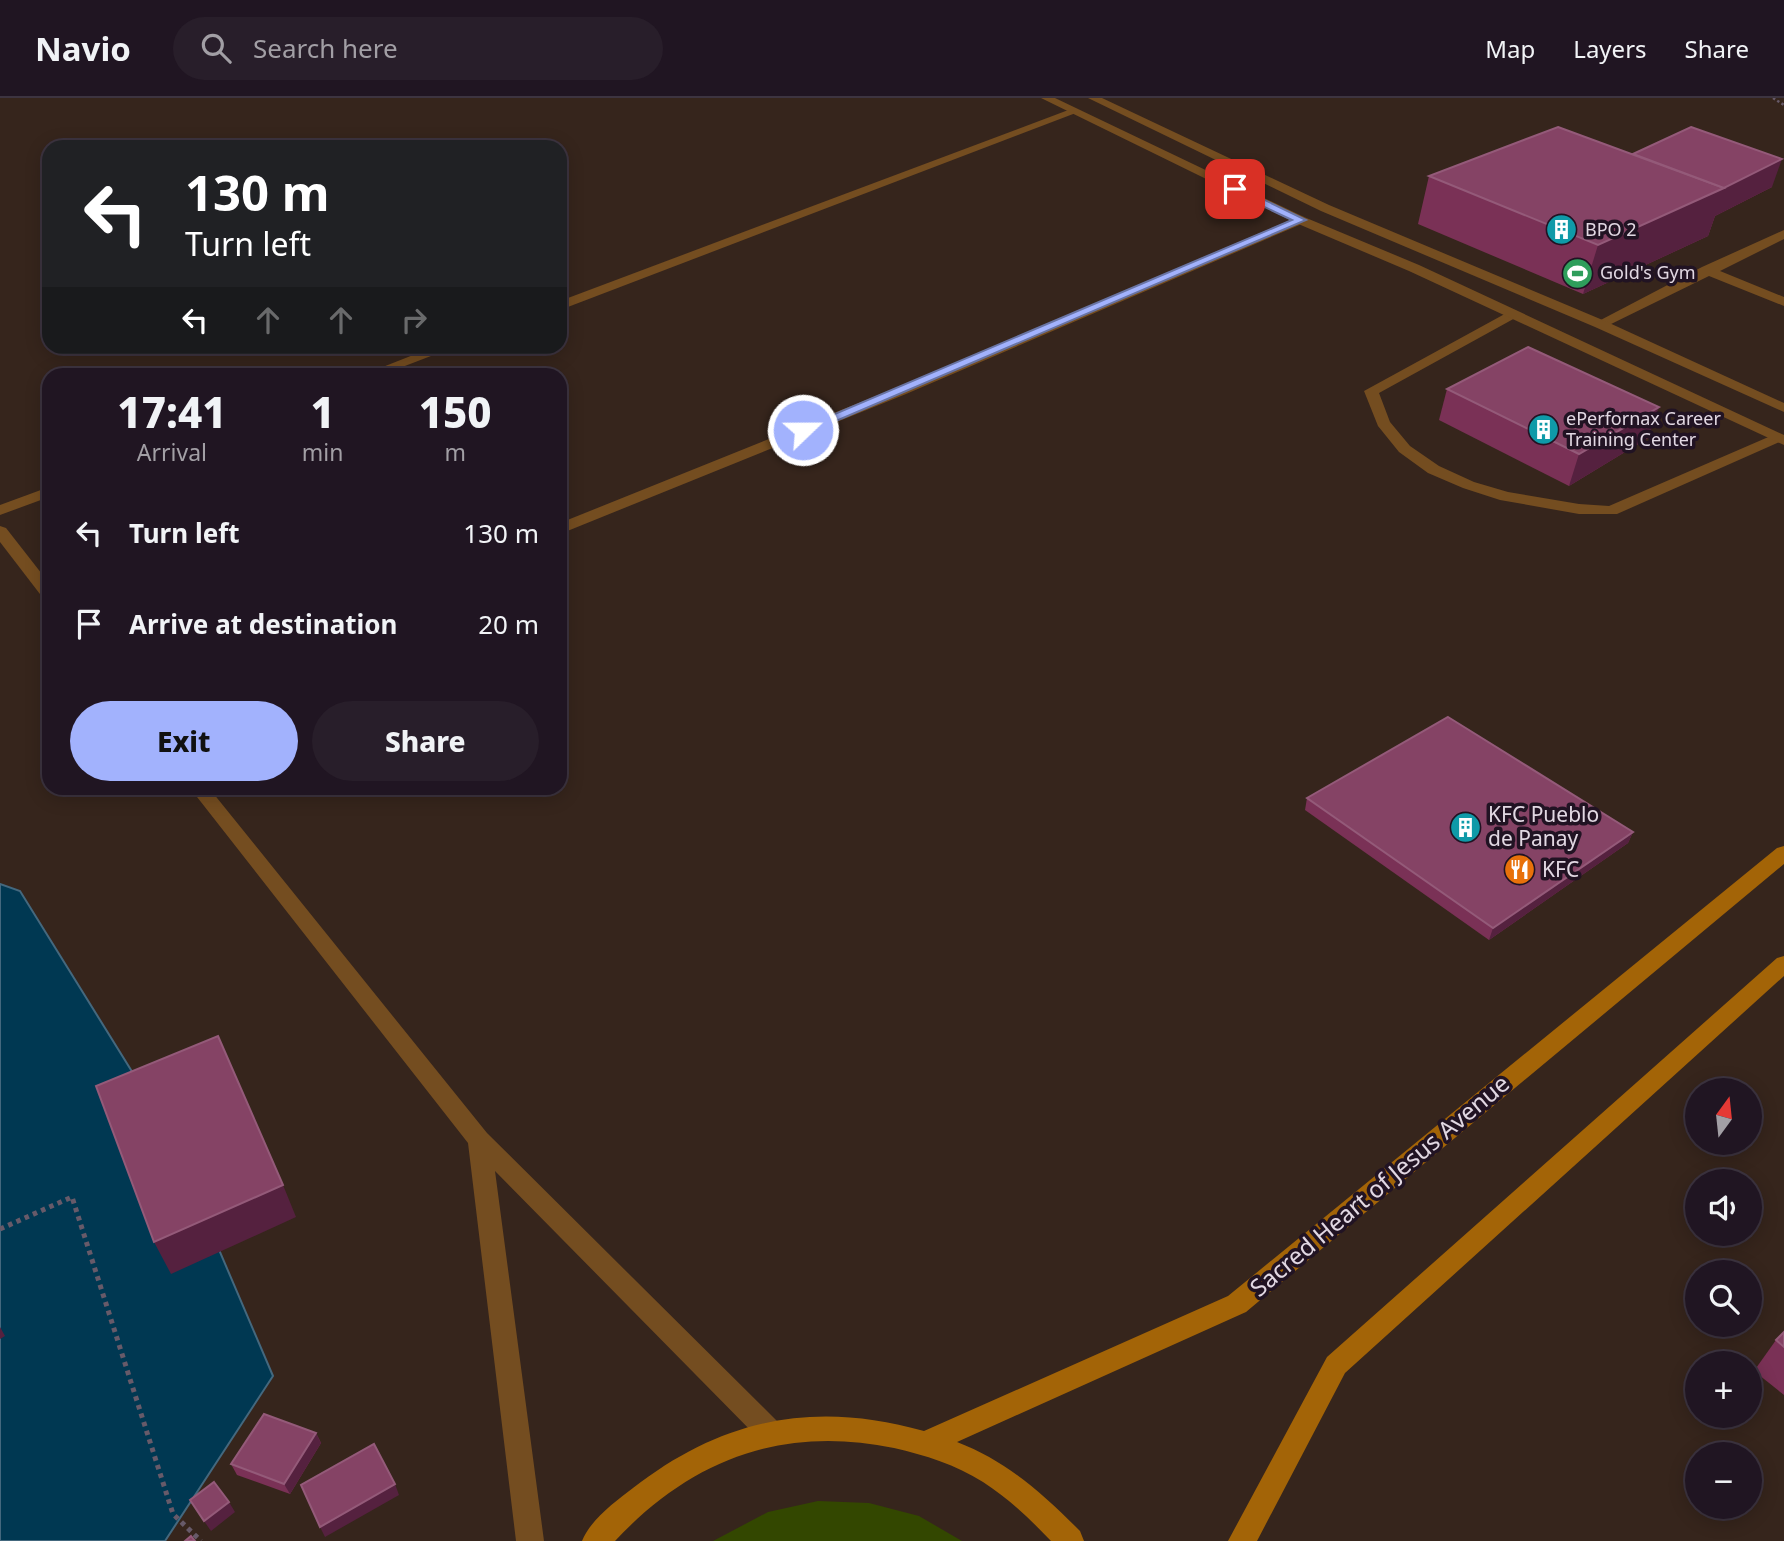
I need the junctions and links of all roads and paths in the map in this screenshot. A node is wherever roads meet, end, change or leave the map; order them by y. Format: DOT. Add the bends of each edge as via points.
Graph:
graph roads {
  1 [pos="1046,98"];
  2 [pos="1093,98"];
  3 [pos="1773,98"];
  4 [pos="1784,104"];
  5 [pos="1075,111"];
  6 [pos="1325,208"];
  7 [pos="1300,220"];
  8 [pos="1784,234"];
  9 [pos="1438,258"];
  10 [pos="1414,268"];
  11 [pos="1707,270"];
  12 [pos="1784,302"];
  13 [pos="567,303"];
  14 [pos="1512,314"];
  15 [pos="1600,324"];
  16 [pos="1568,340"];
  17 [pos="428,354"];
  18 [pos="390,368"];
  19 [pos="1784,408"];
  20 [pos="1781,439"];
  21 [pos="42,495"];
  22 [pos="0,510"];
  23 [pos="567,526"];
  24 [pos="0,531"];
  25 [pos="42,585"];
  26 [pos="205,795"];
  27 [pos="1784,853"];
  28 [pos="1784,964"];
  29 [pos="479,1140"];
  30 [pos="0,1229"];
  31 [pos="771,1433"];
  32 [pos="929,1442"];
  33 [pos="201,1541"];
  34 [pos="530,1541"];
  35 [pos="596,1541"];
  36 [pos="1070,1541"];
  37 [pos="1242,1541"];
  1 -- 5 [label="street"];
  2 -- 6 [label="street"];
  3 -- 4 [label="path"];
  5 -- 7 [label="street"];
  5 -- 13 [label="street"];
  6 -- 7 [label="street"];
  6 -- 9 [label="street"];
  7 -- 10 [label="street"];
  7 -- 23 [label="street" via="913,386"];
  8 -- 11 [label="street"];
  9 -- 10 [label="street"];
  9 -- 15 [label="street"];
  10 -- 14 [label="street"];
  11 -- 12 [label="street"];
  11 -- 15 [label="street"];
  14 -- 16 [label="street"];
  14 -- 20 [label="street" via="1371,391 1382,424 1395,440 1462,482 1519,500 1611,511"];
  15 -- 16 [label="street"];
  15 -- 19 [label="street"];
  16 -- 20 [label="street"];
  17 -- 18 [label="street"];
  21 -- 22 [label="street"];
  24 -- 25 [label="street"];
  26 -- 29 [label="street"];
  27 -- 32 [label="main road, Sacred Heart of Jesus Avenue" via="1237,1304"];
  28 -- 37 [label="main road" via="1336,1365"];
  29 -- 31 [label="street"];
  29 -- 34 [label="street"];
  30 -- 33 [label="path" via="72,1197 173,1514"];
  31 -- 32 [label="main road" via="871,1430"];
  31 -- 35 [label="main road" via="680,1470 646,1493"];
  32 -- 36 [label="main road" via="982,1466 1021,1493"];
}
